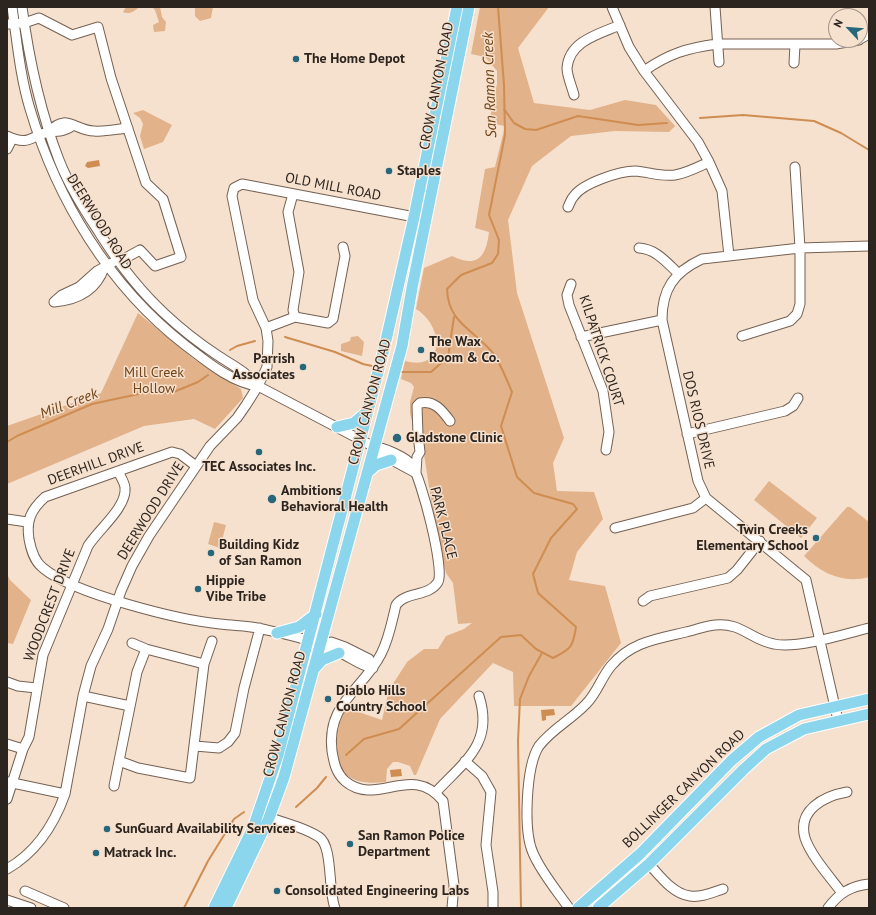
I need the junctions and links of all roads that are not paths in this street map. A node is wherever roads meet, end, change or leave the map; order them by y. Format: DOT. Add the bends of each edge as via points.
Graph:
graph roads {
  1 [pos="12,7"];
  2 [pos="22,7"];
  3 [pos="457,7"];
  4 [pos="468,7"];
  5 [pos="612,7"];
  6 [pos="715,7"];
  7 [pos="24,23"];
  8 [pos="11,24"];
  9 [pos="620,25"];
  10 [pos="717,44"];
  11 [pos="828,44"];
  12 [pos="795,45"];
  13 [pos="719,62"];
  14 [pos="794,63"];
  15 [pos="644,71"];
  16 [pos="574,95"];
  17 [pos="128,128"];
  18 [pos="49,132"];
  19 [pos="38,136"];
  20 [pos="10,137"];
  21 [pos="7,149"];
  22 [pos="709,162"];
  23 [pos="795,167"];
  24 [pos="234,188"];
  25 [pos="293,194"];
  26 [pos="568,207"];
  27 [pos="414,216"];
  28 [pos="427,220"];
  29 [pos="869,246"];
  30 [pos="343,247"];
  31 [pos="639,248"];
  32 [pos="800,248"];
  33 [pos="729,256"];
  34 [pos="117,259"];
  35 [pos="106,267"];
  36 [pos="678,273"];
  37 [pos="571,284"];
  38 [pos="295,317"];
  39 [pos="662,320"];
  40 [pos="266,328"];
  41 [pos="742,336"];
  42 [pos="581,337"];
  43 [pos="258,386"];
  44 [pos="798,398"];
  45 [pos="368,411"];
  46 [pos="450,421"];
  47 [pos="337,427"];
  48 [pos="687,434"];
  49 [pos="361,440"];
  50 [pos="374,447"];
  51 [pos="606,450"];
  52 [pos="391,460"];
  53 [pos="196,466"];
  54 [pos="118,471"];
  55 [pos="367,473"];
  56 [pos="416,473"];
  57 [pos="706,498"];
  58 [pos="7,519"];
  59 [pos="27,522"];
  60 [pos="614,528"];
  61 [pos="760,541"];
  62 [pos="71,584"];
  63 [pos="118,601"];
  64 [pos="643,601"];
  65 [pos="316,614"];
  66 [pos="260,628"];
  67 [pos="869,628"];
  68 [pos="277,633"];
  69 [pos="821,640"];
  70 [pos="212,641"];
  71 [pos="132,643"];
  72 [pos="314,643"];
  73 [pos="146,649"];
  74 [pos="339,653"];
  75 [pos="204,664"];
  76 [pos="373,668"];
  77 [pos="313,671"];
  78 [pos="7,682"];
  79 [pos="36,688"];
  80 [pos="83,696"];
  81 [pos="479,696"];
  82 [pos="869,699"];
  83 [pos="130,706"];
  84 [pos="836,706"];
  85 [pos="869,714"];
  86 [pos="838,720"];
  87 [pos="7,744"];
  88 [pos="195,746"];
  89 [pos="23,748"];
  90 [pos="465,761"];
  91 [pos="119,762"];
  92 [pos="10,783"];
  93 [pos="114,786"];
  94 [pos="436,792"];
  95 [pos="847,792"];
  96 [pos="65,794"];
  97 [pos="7,799"];
  98 [pos="264,815"];
  99 [pos="649,864"];
  100 [pos="7,869"];
  101 [pos="869,884"];
  102 [pos="723,889"];
  103 [pos="25,890"];
  104 [pos="842,893"];
  105 [pos="7,900"];
  106 [pos="44,904"];
  107 [pos="31,908"];
  108 [pos="64,908"];
  109 [pos="214,908"];
  110 [pos="226,908"];
  111 [pos="335,908"];
  112 [pos="452,908"];
  113 [pos="493,908"];
  114 [pos="569,908"];
  115 [pos="578,908"];
  116 [pos="598,908"];
  117 [pos="828,908"];
  1 -- 8 [label="street, DEERWOOD ROAD"];
  2 -- 7 [label="street, DEERWOOD ROAD"];
  3 -- 27 [label="main road, CROW CANYON ROAD"];
  4 -- 28 [label="main road, CROW CANYON ROAD"];
  5 -- 9 [label="street"];
  6 -- 10 [label="street"];
  7 -- 8 [label="street"];
  7 -- 17 [label="street" via="39,18 72,35 98,27 111,78"];
  7 -- 18 [label="street, DEERWOOD ROAD" via="33,75"];
  8 -- 19 [label="street, DEERWOOD ROAD"];
  9 -- 15 [label="street" via="629,47"];
  9 -- 16 [label="street" via="578,44 570,55 567,69"];
  10 -- 12 [label="street"];
  10 -- 13 [label="street"];
  10 -- 15 [label="street" via="682,50 661,59"];
  11 -- 12 [label="street"];
  12 -- 14 [label="street"];
  15 -- 22 [label="street" via="698,142"];
  17 -- 18 [label="street" via="92,131 63,123"];
  17 -- 34 [label="street" via="146,182 163,199 181,257 155,266 140,250 122,260"];
  18 -- 19 [label="street"];
  18 -- 34 [label="street, DEERWOOD ROAD" via="59,161 79,202"];
  19 -- 20 [label="street" via="31,133"];
  19 -- 35 [label="street, DEERWOOD ROAD" via="60,190"];
  20 -- 21 [label="street"];
  22 -- 26 [label="street" via="676,175 623,172 581,189"];
  22 -- 33 [label="street" via="722,191"];
  23 -- 32 [label="street"];
  24 -- 25 [label="street, OLD MILL ROAD" via="242,184"];
  24 -- 40 [label="street, DEERWOOD DRIVE" via="232,196 253,300"];
  25 -- 27 [label="street, OLD MILL ROAD"];
  25 -- 38 [label="street" via="288,212 299,272 293,310"];
  27 -- 28 [label="street, OLD MILL ROAD"];
  27 -- 45 [label="main road, CROW CANYON ROAD"];
  28 -- 50 [label="main road, CROW CANYON ROAD" via="402,346"];
  29 -- 32 [label="street, DOS RIOS DRIVE"];
  30 -- 38 [label="street" via="345,256 333,319 328,323"];
  31 -- 36 [label="street" via="657,253"];
  32 -- 33 [label="street, DOS RIOS DRIVE"];
  32 -- 41 [label="street" via="800,304 797,314 790,321"];
  33 -- 36 [label="street, DOS RIOS DRIVE" via="702,259"];
  34 -- 35 [label="street"];
  34 -- 43 [label="street, DEERWOOD ROAD" via="140,290 165,314 218,356 248,374"];
  35 -- 35 [label="street" via="97,271 79,287 54,302 82,295 102,275"];
  35 -- 43 [label="street, DEERWOOD ROAD" via="132,297 177,338 244,384"];
  36 -- 39 [label="street, DOS RIOS DRIVE" via="664,298"];
  37 -- 42 [label="street, KILPATRICK COURT" via="567,296"];
  38 -- 40 [label="street"];
  39 -- 42 [label="street"];
  39 -- 48 [label="street, DOS RIOS DRIVE"];
  40 -- 43 [label="street, DEERWOOD DRIVE" via="267,367"];
  42 -- 51 [label="street, KILPATRICK COURT" via="603,391 609,432"];
  43 -- 47 [label="street, DEERWOOD ROAD"];
  43 -- 53 [label="street, DEERWOOD DRIVE" via="237,418 210,446"];
  44 -- 48 [label="street" via="793,406 785,411"];
  45 -- 47 [label="main road" via="354,424"];
  45 -- 49 [label="main road, CROW CANYON ROAD"];
  46 -- 56 [label="street" via="444,412 432,403 424,402 417,406 420,452 417,457"];
  47 -- 49 [label="street, DEERWOOD ROAD"];
  48 -- 57 [label="street, DOS RIOS DRIVE" via="698,481"];
  49 -- 50 [label="street, DEERWOOD ROAD"];
  49 -- 65 [label="main road, CROW CANYON ROAD"];
  50 -- 52 [label="street, PARK PLACE"];
  50 -- 55 [label="main road, CROW CANYON ROAD"];
  50 -- 56 [label="street, PARK PLACE" via="381,447 411,463"];
  52 -- 55 [label="main road" via="376,465"];
  52 -- 56 [label="street, PARK PLACE"];
  53 -- 54 [label="street, DEERHILL DRIVE" via="180,454 172,452"];
  53 -- 63 [label="street, DEERWOOD DRIVE" via="149,536 132,566"];
  54 -- 59 [label="street, DEERHILL DRIVE" via="45,497 33,510"];
  54 -- 62 [label="street, WOODCREST DRIVE" via="125,486 122,504 95,534"];
  55 -- 72 [label="main road, CROW CANYON ROAD"];
  56 -- 76 [label="street, PARK PLACE" via="438,555 438,582 431,589 400,600 396,604 382,653"];
  57 -- 60 [label="street" via="693,508"];
  57 -- 61 [label="street, DOS RIOS DRIVE"];
  58 -- 59 [label="street"];
  59 -- 62 [label="street" via="31,551 38,563 48,572"];
  61 -- 64 [label="street" via="728,578 650,596"];
  61 -- 69 [label="street, DOS RIOS DRIVE" via="806,580"];
  62 -- 63 [label="street"];
  62 -- 79 [label="street, WOODCREST DRIVE" via="43,655"];
  63 -- 66 [label="street" via="190,620"];
  63 -- 80 [label="street, DEERWOOD DRIVE" via="91,666"];
  65 -- 68 [label="main road" via="299,626"];
  65 -- 72 [label="main road, CROW CANYON ROAD"];
  66 -- 68 [label="street"];
  66 -- 88 [label="street" via="235,733 228,742 218,748"];
  67 -- 69 [label="street"];
  68 -- 72 [label="street"];
  69 -- 84 [label="street, DOS RIOS DRIVE"];
  69 -- 114 [label="street" via="774,644 760,640 734,626 714,625 648,641 623,653 607,671 587,704 545,739 538,748 530,770 529,844"];
  70 -- 75 [label="street"];
  71 -- 73 [label="street"];
  72 -- 74 [label="street"];
  72 -- 76 [label="street" via="331,642 345,647 369,659"];
  72 -- 77 [label="main road, CROW CANYON ROAD"];
  72 -- 98 [label="main road, CROW CANYON ROAD" via="278,755"];
  73 -- 75 [label="street"];
  73 -- 83 [label="street" via="137,672"];
  74 -- 76 [label="street" via="364,667"];
  74 -- 77 [label="main road" via="322,660"];
  75 -- 88 [label="street"];
  76 -- 94 [label="street" via="341,706 334,724 331,742 337,771 348,783 362,790 423,784"];
  77 -- 98 [label="main road, CROW CANYON ROAD" via="284,778"];
  78 -- 79 [label="street"];
  79 -- 89 [label="street, WOODCREST DRIVE" via="29,737"];
  80 -- 83 [label="street"];
  80 -- 96 [label="street, DEERWOOD DRIVE"];
  81 -- 90 [label="street" via="484,710 483,733 479,744"];
  82 -- 84 [label="main road, BOLLINGER CANYON ROAD"];
  83 -- 91 [label="street"];
  84 -- 86 [label="street, DOS RIOS DRIVE"];
  84 -- 115 [label="main road, BOLLINGER CANYON ROAD" via="799,715 759,737 732,760 640,854"];
  85 -- 86 [label="main road, BOLLINGER CANYON ROAD"];
  86 -- 99 [label="main road, BOLLINGER CANYON ROAD" via="804,729 766,749"];
  87 -- 89 [label="street"];
  88 -- 91 [label="street" via="190,778"];
  89 -- 92 [label="street, WOODCREST DRIVE"];
  90 -- 94 [label="street"];
  90 -- 113 [label="street" via="482,776 491,792 486,845"];
  91 -- 93 [label="street"];
  92 -- 96 [label="street"];
  92 -- 97 [label="street, WOODCREST DRIVE"];
  94 -- 112 [label="street" via="443,801 454,885"];
  95 -- 104 [label="street" via="818,802 808,813 804,828 813,852"];
  96 -- 100 [label="street, DEERWOOD DRIVE" via="41,841 18,863"];
  98 -- 109 [label="main road, CROW CANYON ROAD"];
  98 -- 110 [label="main road, CROW CANYON ROAD"];
  98 -- 111 [label="street" via="322,840 327,851"];
  99 -- 102 [label="street" via="665,882 690,896"];
  99 -- 116 [label="main road, BOLLINGER CANYON ROAD"];
  101 -- 104 [label="street" via="855,886"];
  103 -- 106 [label="street"];
  104 -- 117 [label="street"];
  105 -- 107 [label="street"];
  106 -- 108 [label="street"];
}
